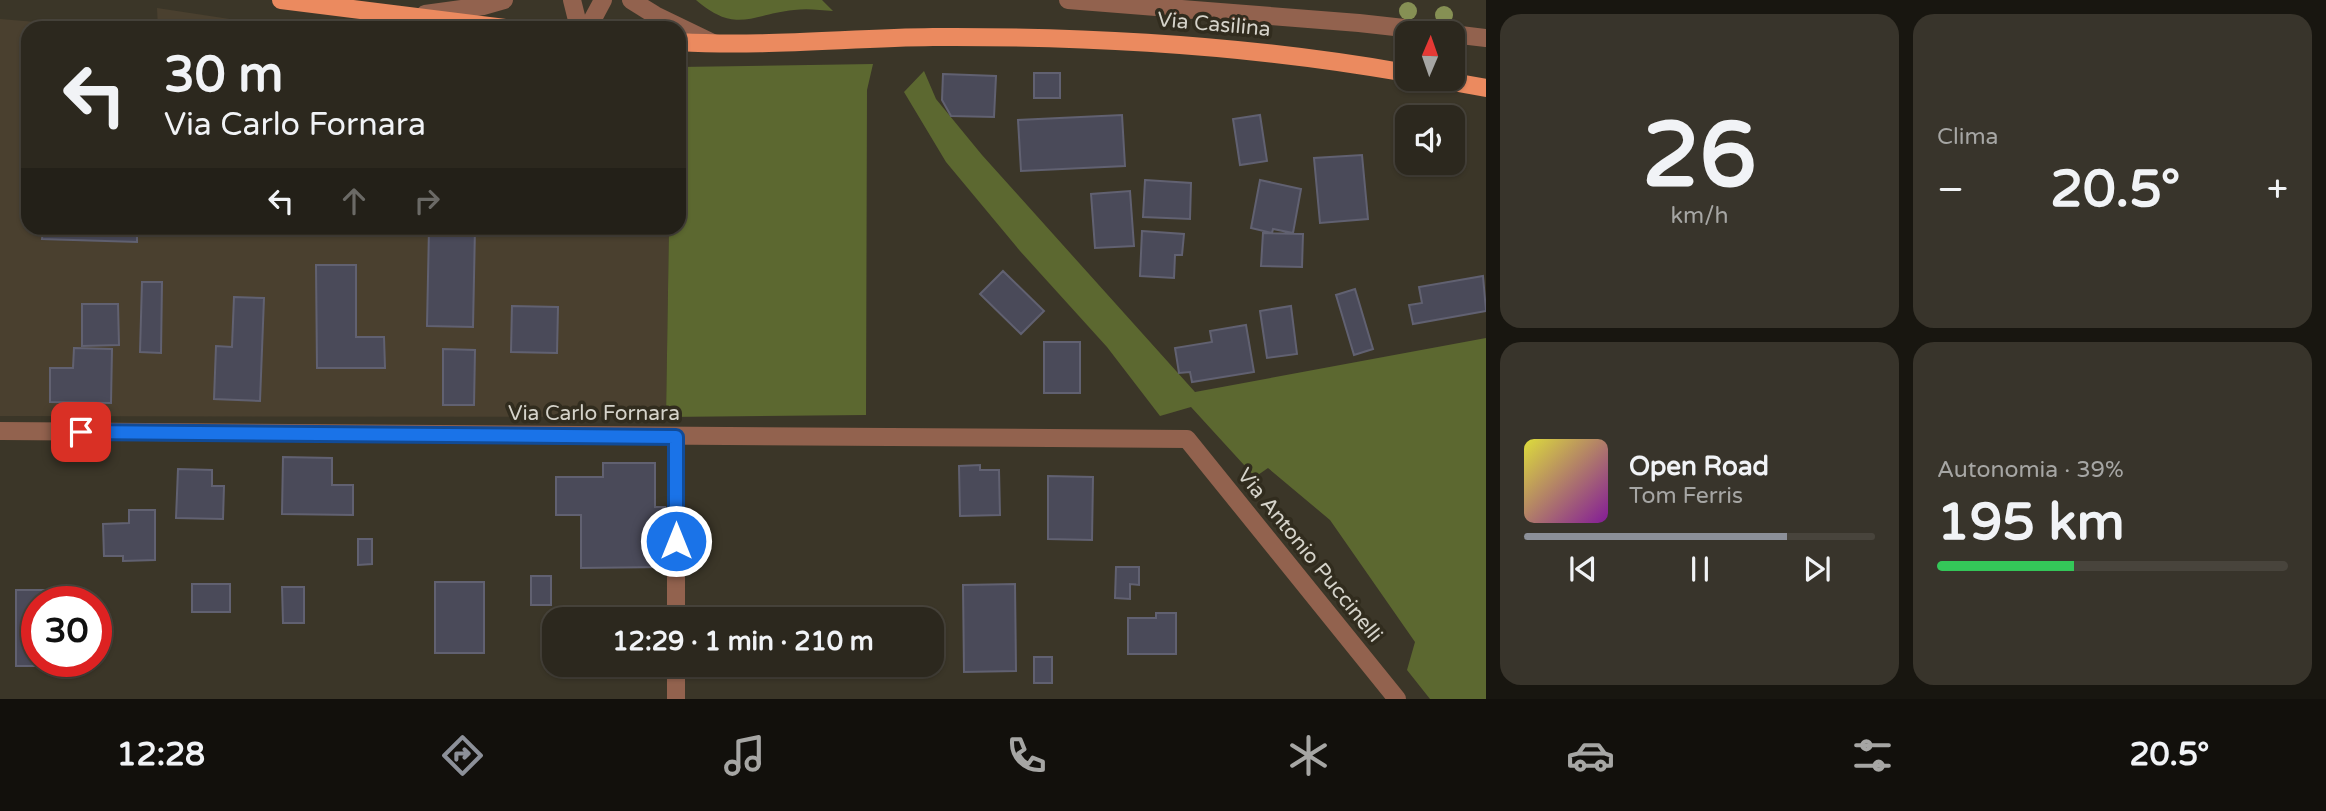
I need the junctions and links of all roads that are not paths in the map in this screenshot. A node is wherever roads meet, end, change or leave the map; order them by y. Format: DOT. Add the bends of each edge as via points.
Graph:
graph roads {
  1 [pos="281,0"];
  2 [pos="505,0"];
  3 [pos="572,0"];
  4 [pos="603,0"];
  5 [pos="631,0"];
  6 [pos="1068,0"];
  7 [pos="396,16"];
  8 [pos="441,21"];
  9 [pos="577,21"];
  10 [pos="592,21"];
  11 [pos="666,21"];
  12 [pos="1395,27"];
  13 [pos="686,30"];
  14 [pos="1465,36"];
  15 [pos="1486,38"];
  16 [pos="686,42"];
  17 [pos="716,44"];
  18 [pos="1395,72"];
  19 [pos="1465,84"];
  20 [pos="1486,88"];
  21 [pos="0,431"];
  22 [pos="676,437"];
  23 [pos="1188,439"];
  24 [pos="676,607"];
  25 [pos="676,677"];
  26 [pos="676,699"];
  27 [pos="1397,699"];
  1 -- 7 [label="main road"];
  2 -- 7 [label="street" via="457,11"];
  3 -- 9 [label="street"];
  4 -- 10 [label="street"];
  5 -- 11 [label="street"];
  6 -- 12 [label="street"];
  7 -- 8 [label="main road"];
  13 -- 17 [label="street"];
  14 -- 15 [label="street"];
  16 -- 17 [label="main road, Via Casilina"];
  17 -- 18 [label="main road, Via Casilina" via="929,37 1087,38 1283,53"];
  19 -- 20 [label="main road"];
  21 -- 22 [label="street, Via Carlo Fornara"];
  22 -- 23 [label="street, Via Carlo Fornara"];
  22 -- 24 [label="street"];
  23 -- 27 [label="street, Via Antonio Puccinelli"];
  25 -- 26 [label="street"];
}
